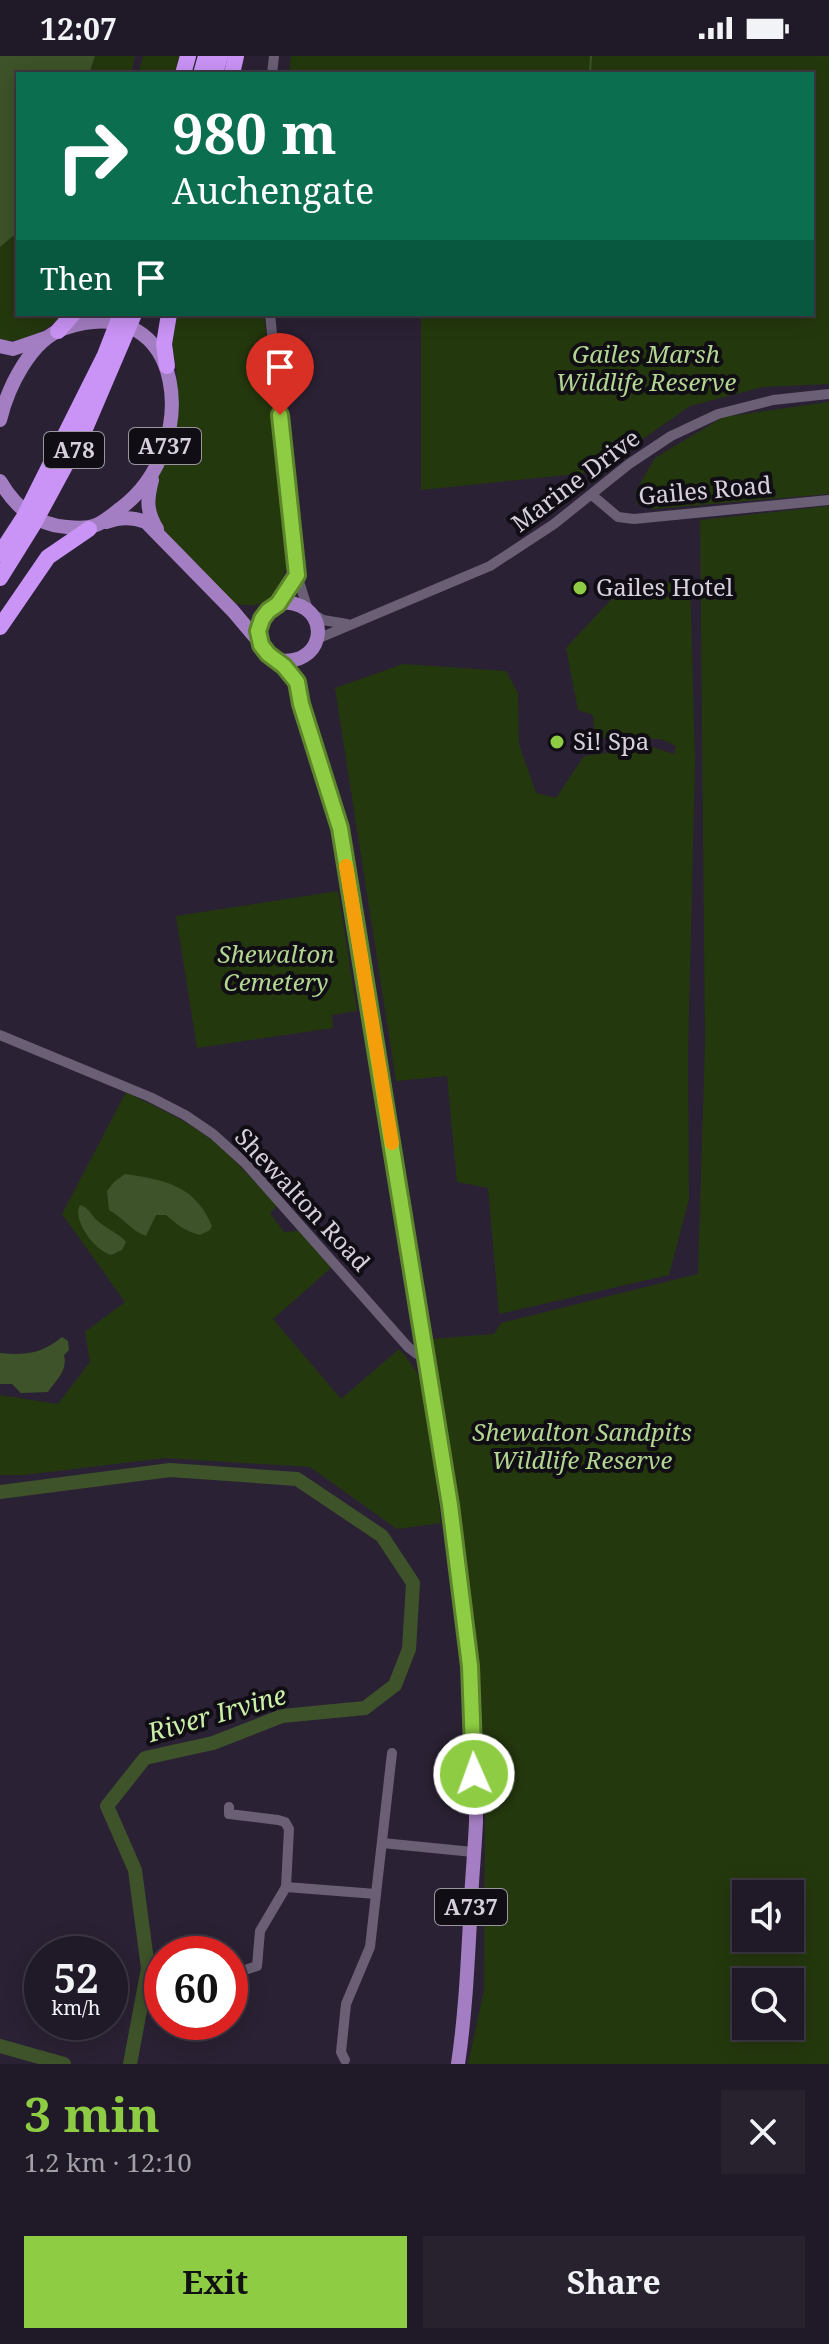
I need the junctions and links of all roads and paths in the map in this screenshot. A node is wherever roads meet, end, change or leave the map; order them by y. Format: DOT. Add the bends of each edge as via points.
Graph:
graph roads {
  1 [pos="120,316"];
  2 [pos="133,316"];
  3 [pos="169,316"];
  4 [pos="270,316"];
  5 [pos="74,320"];
  6 [pos="52,334"];
  7 [pos="0,346"];
  8 [pos="167,366"];
  9 [pos="829,394"];
  10 [pos="0,420"];
  11 [pos="153,476"];
  12 [pos="3,486"];
  13 [pos="592,495"];
  14 [pos="829,500"];
  15 [pos="94,527"];
  16 [pos="159,532"];
  17 [pos="0,554"];
  18 [pos="297,575"];
  19 [pos="0,578"];
  20 [pos="277,605"];
  21 [pos="233,611"];
  22 [pos="310,612"];
  23 [pos="354,624"];
  24 [pos="0,627"];
  25 [pos="315,644"];
  26 [pos="261,645"];
  27 [pos="276,660"];
  28 [pos="297,682"];
  29 [pos="0,1035"];
  30 [pos="426,1356"];
  31 [pos="392,1753"];
  32 [pos="229,1807"];
  33 [pos="382,1843"];
  34 [pos="473,1852"];
  35 [pos="286,1887"];
  36 [pos="376,1894"];
  37 [pos="248,1969"];
  38 [pos="345,2060"];
  39 [pos="458,2064"];
  1 -- 17 [label="highway, A78" via="24,517"];
  2 -- 19 [label="highway, A78" via="84,431"];
  3 -- 8 [label="highway"];
  4 -- 18 [label="street"];
  5 -- 6 [label="highway"];
  5 -- 8 [label="main road, A737" via="126,326 153,346"];
  6 -- 7 [label="main road" via="13,349"];
  6 -- 10 [label="main road" via="26,362"];
  8 -- 11 [label="main road, A737" via="172,418"];
  9 -- 13 [label="street, Marine Drive" via="773,400 718,414 671,436"];
  11 -- 15 [label="main road, A737" via="127,504"];
  11 -- 16 [label="main road, A737" via="148,508"];
  12 -- 15 [label="main road, A737" via="32,517 61,527"];
  13 -- 14 [label="street, Gailes Road" via="618,517 634,519"];
  13 -- 23 [label="street, Marine Drive" via="490,566"];
  15 -- 16 [label="main road, A737" via="134,518"];
  15 -- 24 [label="highway" via="48,557"];
  16 -- 21 [label="main road, A737"];
  18 -- 20 [label="street"];
  18 -- 22 [label="street"];
  20 -- 21 [label="main road"];
  20 -- 22 [label="main road" via="294,603"];
  20 -- 26 [label="main road" via="262,619"];
  21 -- 26 [label="main road, A737"];
  22 -- 23 [label="street" via="338,624"];
  22 -- 25 [label="main road" via="317,627"];
  23 -- 25 [label="street, Marine Drive"];
  25 -- 27 [label="main road" via="295,661"];
  25 -- 28 [label="main road"];
  26 -- 27 [label="main road, A737"];
  27 -- 28 [label="main road, A737"];
  28 -- 30 [label="main road, A737" via="340,828"];
  29 -- 30 [label="street, Shewalton Road" via="150,1097 213,1134 245,1163 408,1347"];
  30 -- 34 [label="main road, A737" via="470,1666"];
  31 -- 33 [label="street"];
  32 -- 35 [label="street" via="229,1814 285,1822"];
  33 -- 34 [label="street"];
  33 -- 36 [label="street"];
  34 -- 39 [label="main road, A737"];
  35 -- 36 [label="street"];
  35 -- 37 [label="street" via="260,1931 257,1966"];
  36 -- 38 [label="street" via="370,1947 346,2004 341,2052"];
}
